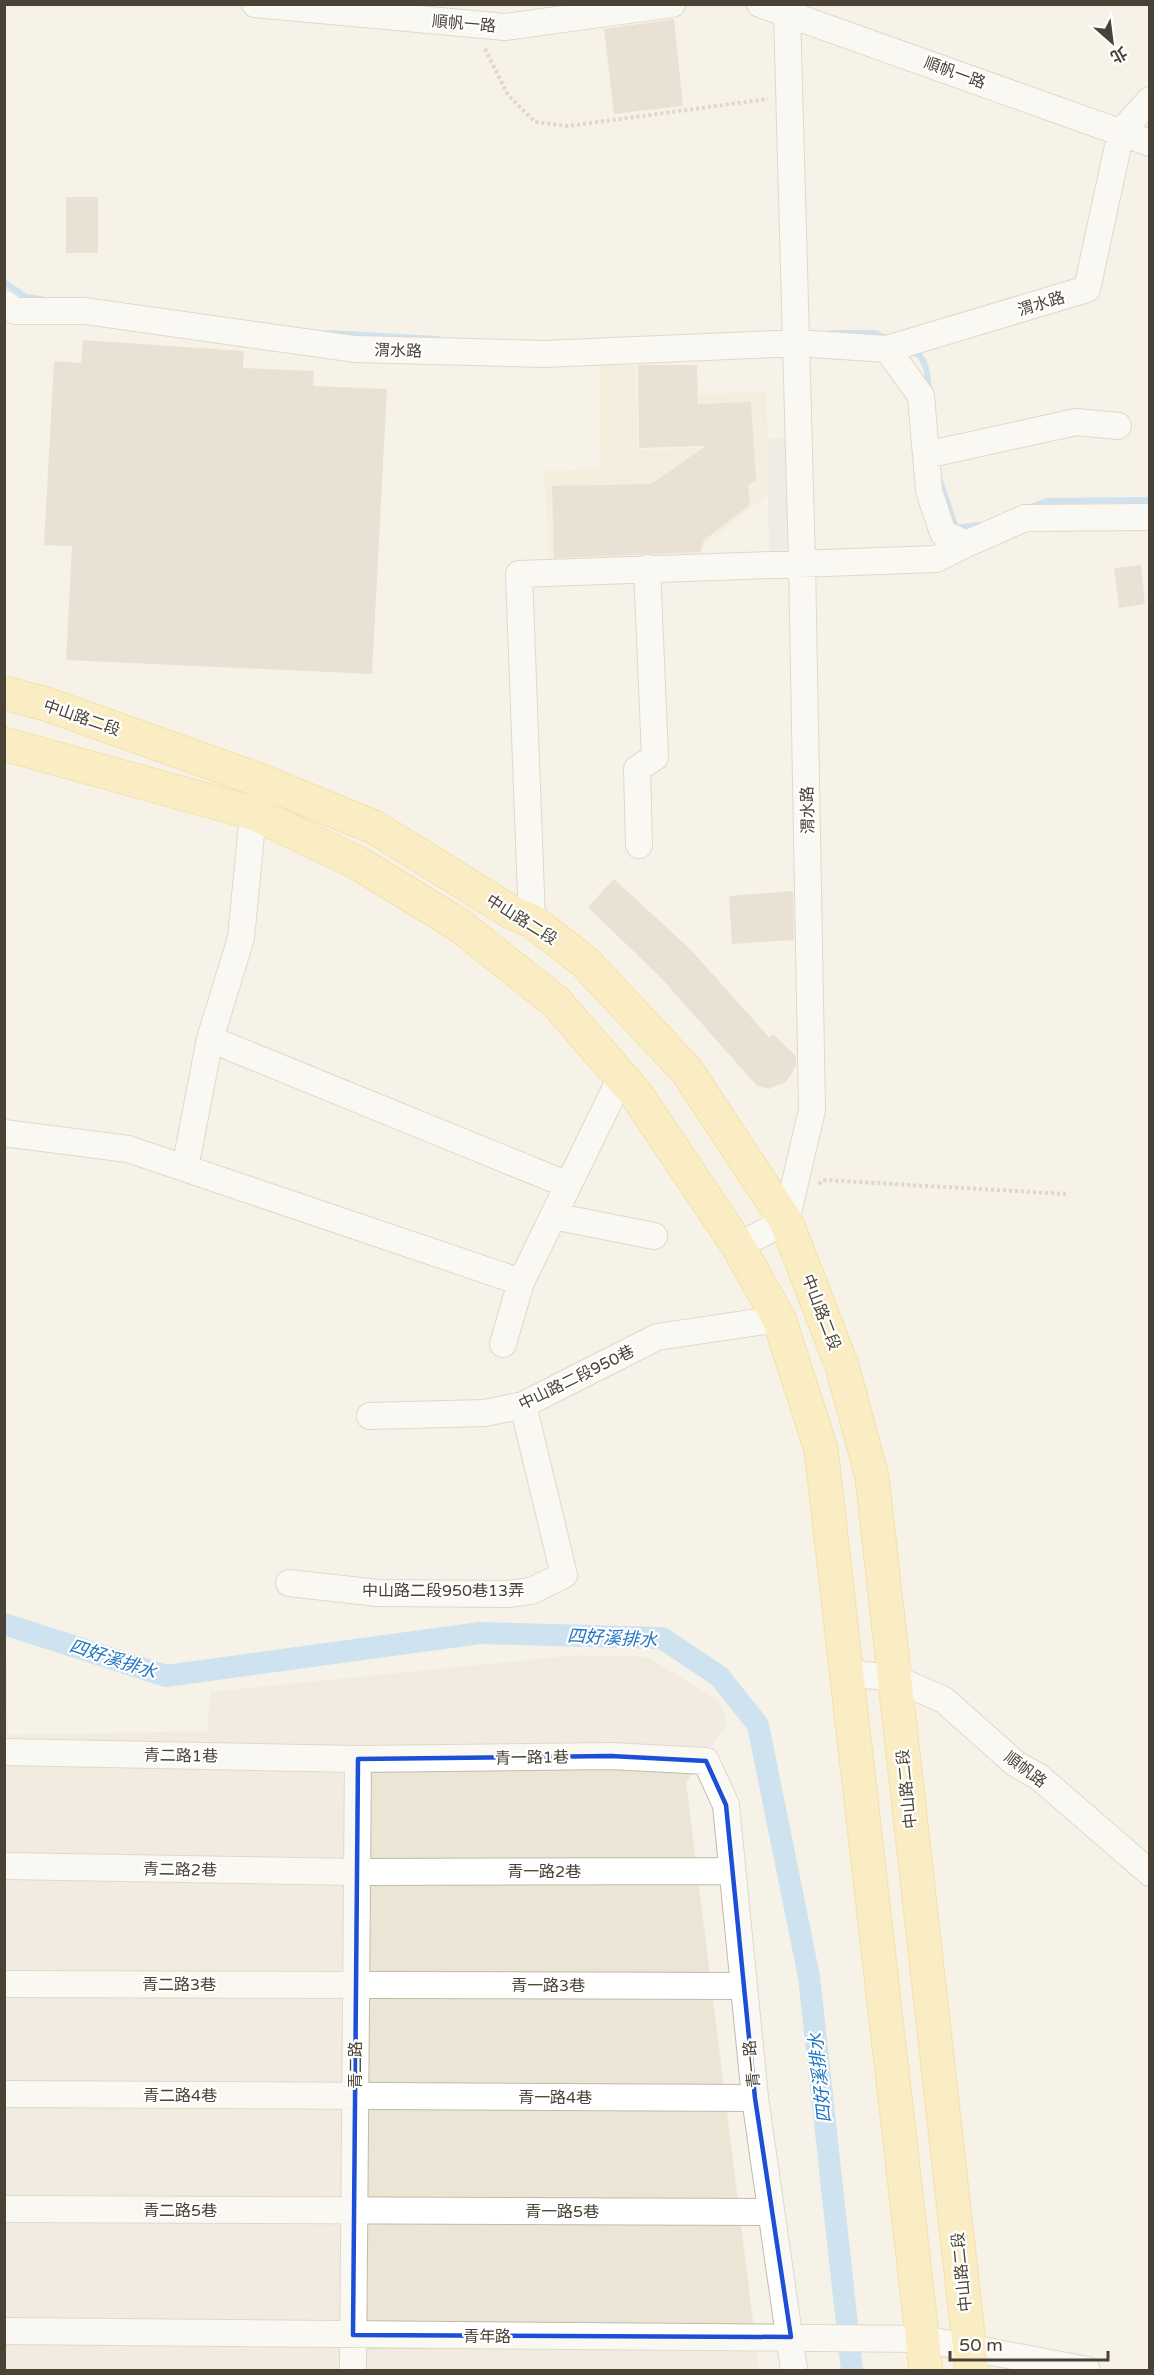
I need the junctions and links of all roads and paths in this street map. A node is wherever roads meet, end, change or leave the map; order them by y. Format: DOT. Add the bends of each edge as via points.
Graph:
graph roads {
  1 [pos="255,4"];
  2 [pos="672,4"];
  3 [pos="760,4"];
  4 [pos="786,8"];
  5 [pos="473,24"];
  6 [pos="790,96"];
  7 [pos="1149,100"];
  8 [pos="1121,132"];
  9 [pos="1149,143"];
  10 [pos="4,303"];
  11 [pos="797,343"];
  12 [pos="887,349"];
  13 [pos="1118,426"];
  14 [pos="926,455"];
  15 [pos="1149,517"];
  16 [pos="966,544"];
  17 [pos="802,562"];
  18 [pos="647,568"];
  19 [pos="4,693"];
  20 [pos="4,744"];
  21 [pos="253,813"];
  22 [pos="639,844"];
  23 [pos="532,921"];
  24 [pos="210,1039"];
  25 [pos="621,1077"];
  26 [pos="4,1133"];
  27 [pos="185,1168"];
  28 [pos="568,1185"];
  29 [pos="815,1188"];
  30 [pos="1067,1194"];
  31 [pos="553,1216"];
  32 [pos="786,1221"];
  33 [pos="654,1236"];
  34 [pos="738,1246"];
  35 [pos="521,1282"];
  36 [pos="779,1319"];
  37 [pos="503,1344"];
  38 [pos="523,1405"];
  39 [pos="370,1416"];
  40 [pos="289,1583"];
  41 [pos="846,1674"];
  42 [pos="894,1678"];
  43 [pos="4,1752"];
  44 [pos="358,1759"];
  45 [pos="706,1761"];
  46 [pos="4,1866"];
  47 [pos="732,1870"];
  48 [pos="356,1872"];
  49 [pos="1149,1873"];
  50 [pos="4,1984"];
  51 [pos="354,1984"];
  52 [pos="742,1986"];
  53 [pos="4,2094"];
  54 [pos="355,2096"];
  55 [pos="755,2098"];
  56 [pos="4,2209"];
  57 [pos="355,2211"];
  58 [pos="770,2212"];
  59 [pos="4,2331"];
  60 [pos="353,2336"];
  61 [pos="790,2337"];
  62 [pos="924,2355"];
  63 [pos="970,2360"];
  64 [pos="353,2370"];
  65 [pos="794,2370"];
  66 [pos="1087,2370"];
  1 -- 5 [label="street, 順帆一路"];
  2 -- 5 [label="street, 順帆一路" via="505,27"];
  3 -- 4 [label="street, 順帆一路"];
  4 -- 6 [label="street, 渭水路"];
  4 -- 8 [label="street, 順帆一路"];
  5 -- 6 [label="path" via="508,95 535,122 568,126"];
  6 -- 11 [label="street, 渭水路"];
  7 -- 8 [label="street, 渭水路"];
  8 -- 9 [label="street, 順帆一路"];
  8 -- 12 [label="street, 渭水路" via="1087,289"];
  10 -- 11 [label="street, 渭水路" via="15,311 85,311 355,349 544,354"];
  11 -- 12 [label="street, 渭水路"];
  11 -- 17 [label="street, 渭水路"];
  12 -- 14 [label="street" via="921,396"];
  13 -- 14 [label="street" via="1076,422"];
  14 -- 16 [label="street" via="929,490 943,533"];
  15 -- 16 [label="street" via="1024,518"];
  16 -- 17 [label="street" via="936,560"];
  17 -- 18 [label="street"];
  17 -- 32 [label="street, 渭水路" via="812,1110"];
  18 -- 22 [label="street" via="655,756 637,769"];
  18 -- 23 [label="street" via="519,574"];
  19 -- 23 [label="main road, 中山路二段" via="46,704 254,778 374,827"];
  20 -- 21 [label="main road"];
  21 -- 24 [label="street" via="241,938"];
  21 -- 25 [label="main road" via="358,863 459,925 556,1002"];
  23 -- 32 [label="main road, 中山路二段" via="584,961 687,1071"];
  24 -- 27 [label="street"];
  24 -- 28 [label="street"];
  25 -- 28 [label="street"];
  25 -- 34 [label="main road"];
  26 -- 27 [label="street" via="128,1149"];
  27 -- 35 [label="street"];
  28 -- 31 [label="street"];
  29 -- 30 [label="path" via="823,1180"];
  31 -- 33 [label="street"];
  31 -- 35 [label="street"];
  32 -- 34 [label="street"];
  32 -- 42 [label="main road, 中山路二段" via="842,1366 872,1477"];
  34 -- 36 [label="main road"];
  35 -- 37 [label="street"];
  36 -- 38 [label="street, 中山路二段950巷" via="657,1337"];
  36 -- 41 [label="main road" via="821,1449"];
  38 -- 39 [label="street, 中山路二段950巷" via="485,1413"];
  38 -- 40 [label="street, 中山路二段950巷13弄" via="564,1575 531,1591 508,1593 378,1593"];
  41 -- 42 [label="street, 順帆路"];
  41 -- 62 [label="main road"];
  42 -- 49 [label="street, 順帆路" via="944,1700"];
  42 -- 63 [label="main road, 中山路二段"];
  43 -- 44 [label="street, 青二路1巷"];
  44 -- 45 [label="street, 青一路1巷" via="611,1756"];
  44 -- 48 [label="street, 青二路"];
  45 -- 47 [label="street, 青一路" via="726,1805"];
  46 -- 48 [label="street, 青二路2巷"];
  47 -- 48 [label="street, 青一路2巷"];
  47 -- 52 [label="street, 青一路"];
  48 -- 51 [label="street, 青二路"];
  50 -- 51 [label="street, 青二路3巷"];
  51 -- 52 [label="street, 青一路3巷"];
  51 -- 54 [label="street, 青二路"];
  52 -- 55 [label="street, 青一路"];
  53 -- 54 [label="street, 青二路4巷"];
  54 -- 55 [label="street, 青一路4巷"];
  54 -- 57 [label="street, 青二路"];
  55 -- 58 [label="street, 青一路"];
  56 -- 57 [label="street, 青二路5巷"];
  57 -- 58 [label="street, 青一路5巷"];
  57 -- 60 [label="street, 青二路"];
  58 -- 61 [label="street, 青一路"];
  59 -- 60 [label="street, 青年路"];
  60 -- 61 [label="street, 青年路"];
  60 -- 64 [label="street, 青二路"];
  61 -- 62 [label="street, 青年路"];
  61 -- 65 [label="street, 青一路"];
  62 -- 63 [label="street, 青年路"];
  63 -- 66 [label="street, 青年路"];
}
